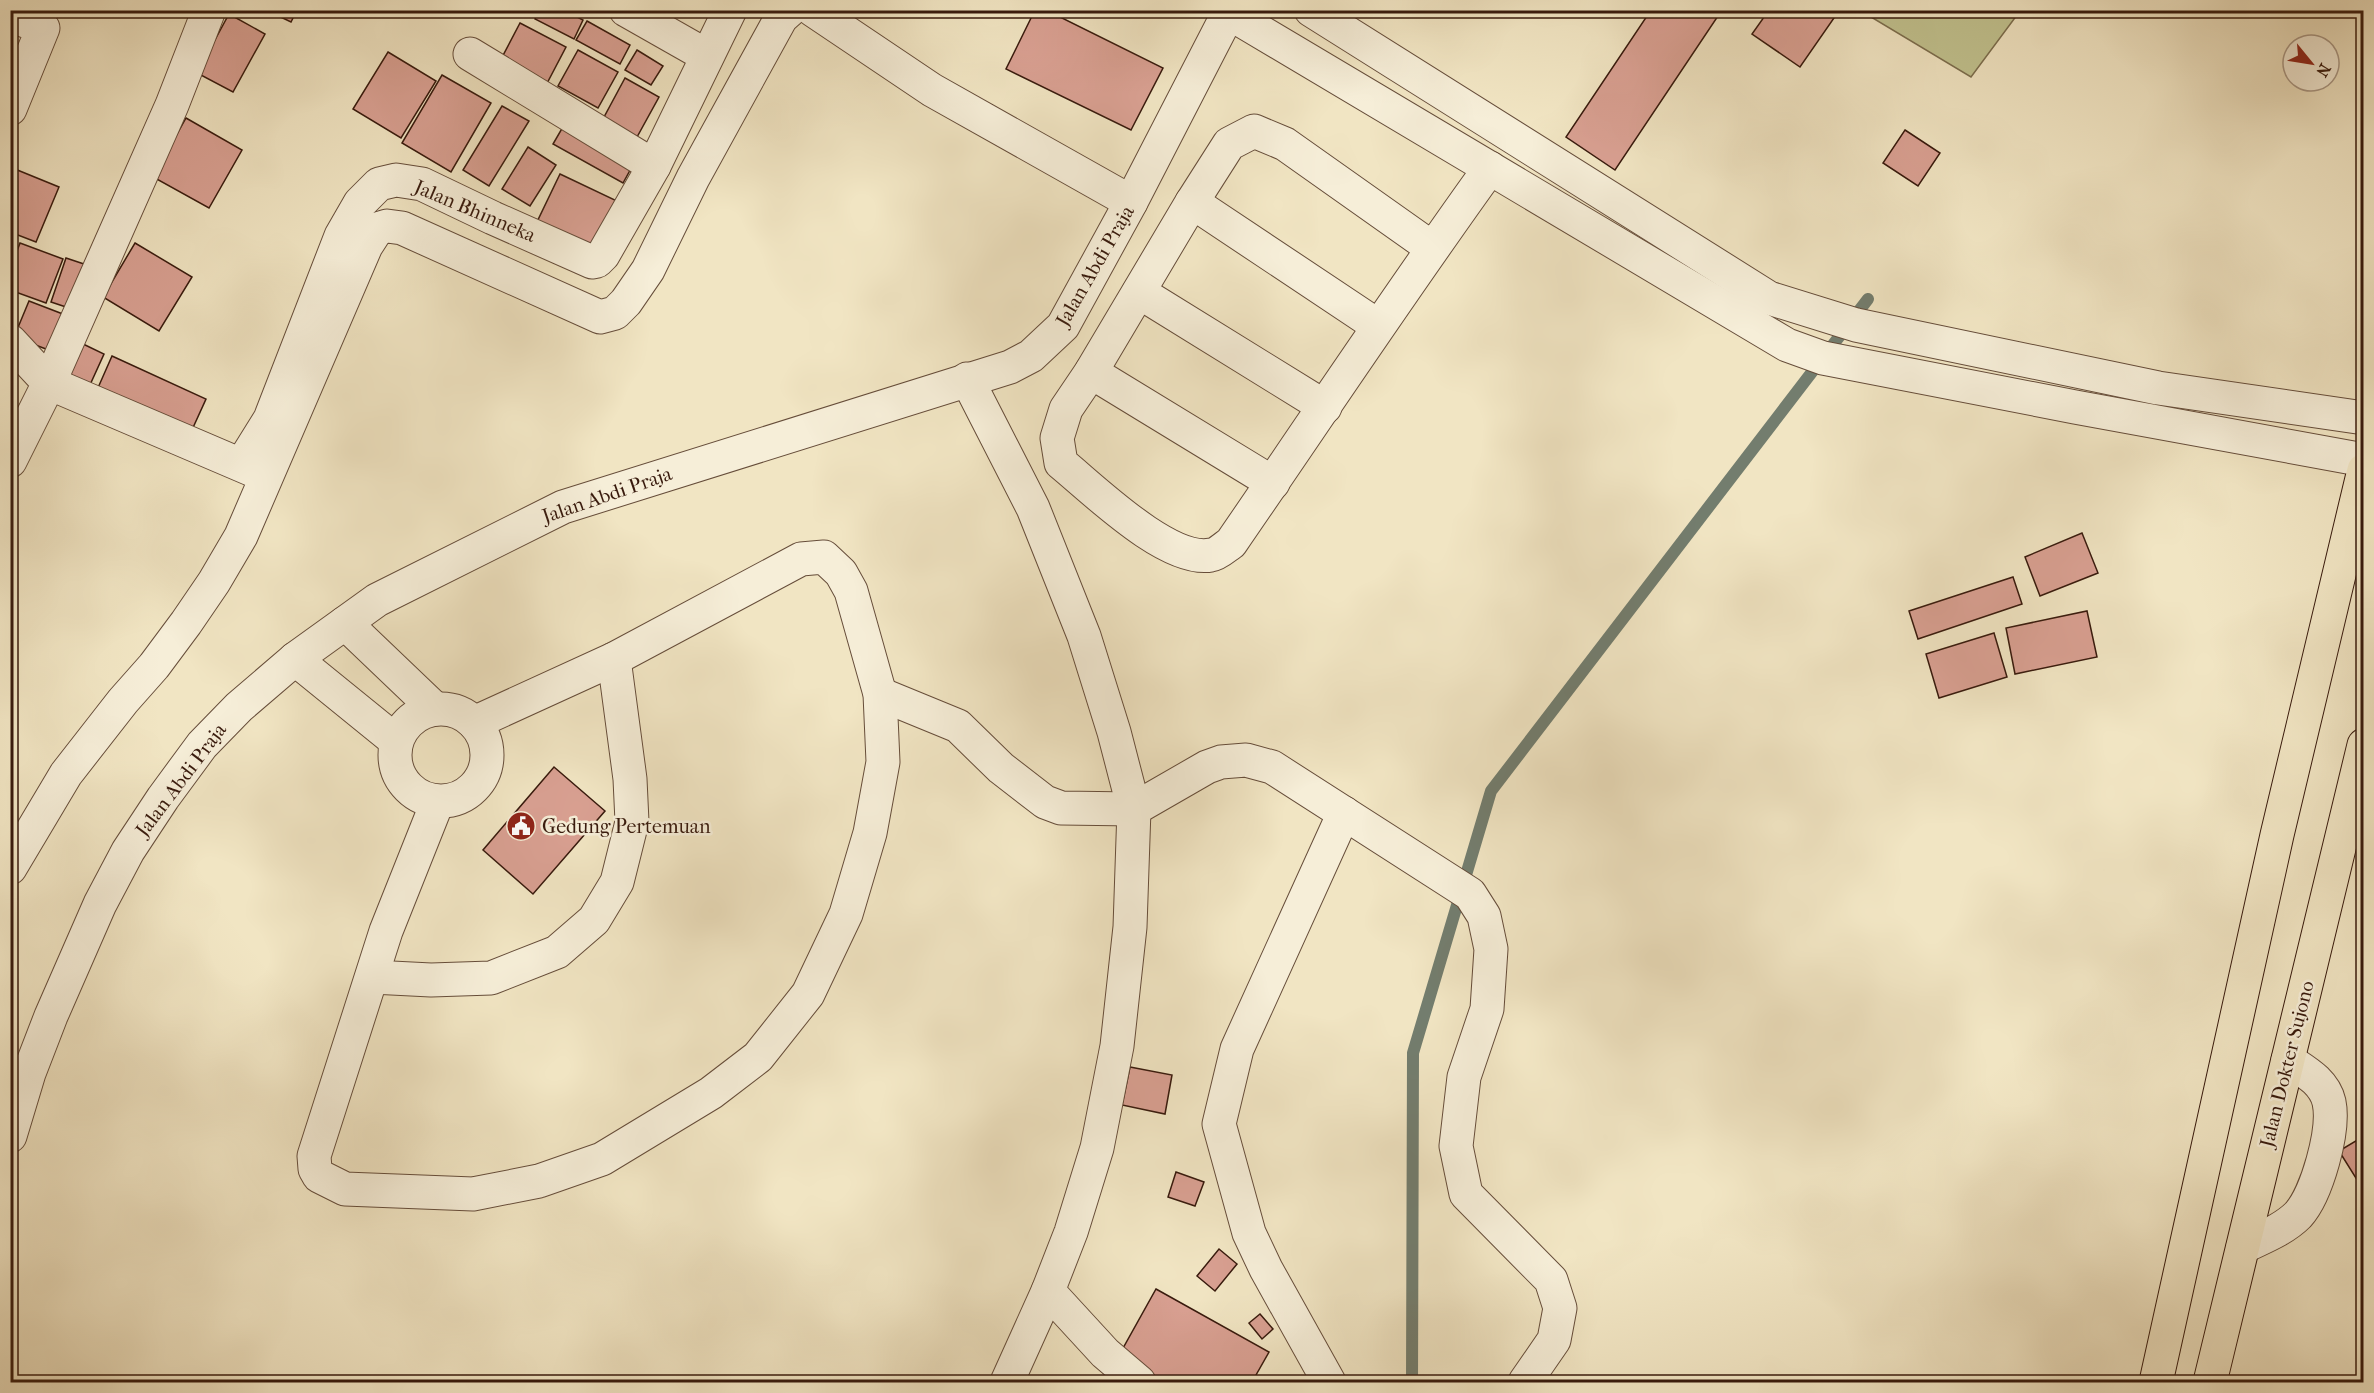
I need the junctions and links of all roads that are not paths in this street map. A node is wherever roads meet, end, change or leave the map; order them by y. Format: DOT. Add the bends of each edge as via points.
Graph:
graph roads {
  1 [pos="209,10"];
  2 [pos="626,10"];
  3 [pos="730,10"];
  4 [pos="790,10"];
  5 [pos="813,10"];
  6 [pos="1311,10"];
  7 [pos="1230,12"];
  8 [pos="10,15"];
  9 [pos="46,19"];
  10 [pos="470,54"];
  11 [pos="707,56"];
  12 [pos="10,109"];
  13 [pos="654,166"];
  14 [pos="1490,168"];
  15 [pos="1131,202"];
  16 [pos="1192,202"];
  17 [pos="1432,248"];
  18 [pos="1139,292"];
  19 [pos="1378,326"];
  20 [pos="10,341"];
  21 [pos="1091,372"];
  22 [pos="967,379"];
  23 [pos="49,384"];
  24 [pos="1325,407"];
  25 [pos="2364,418"];
  26 [pos="2364,460"];
  27 [pos="10,461"];
  28 [pos="254,470"];
  29 [pos="2364,470"];
  30 [pos="1273,483"];
  31 [pos="345,622"];
  32 [pos="295,659"];
  33 [pos="614,659"];
  34 [pos="880,694"];
  35 [pos="435,709"];
  36 [pos="474,723"];
  37 [pos="396,741"];
  38 [pos="2364,745"];
  39 [pos="437,803"];
  40 [pos="1134,809"];
  41 [pos="1352,817"];
  42 [pos="10,868"];
  43 [pos="372,977"];
  44 [pos="2288,1060"];
  45 [pos="10,1136"];
  46 [pos="2243,1247"];
  47 [pos="1048,1291"];
  48 [pos="1007,1383"];
  49 [pos="1139,1383"];
  50 [pos="1329,1383"];
  51 [pos="1525,1383"];
  52 [pos="2156,1383"];
  53 [pos="2210,1383"];
  1 -- 23 [label="street" via="172,105"];
  2 -- 11 [label="street"];
  3 -- 11 [label="street, Jalan Bhinneka"];
  4 -- 28 [label="street" via="781,18 693,178 653,261 615,313 600,317 410,232 387,226 377,229"];
  5 -- 15 [label="street" via="932,90"];
  6 -- 25 [label="street" via="1769,298 1856,325 2158,388"];
  7 -- 14 [label="street"];
  7 -- 15 [label="street, Jalan Abdi Praja"];
  8 -- 9 [label="street"];
  9 -- 12 [label="street"];
  10 -- 13 [label="street"];
  11 -- 13 [label="street, Jalan Bhinneka"];
  13 -- 28 [label="street, Jalan Bhinneka" via="603,255 592,262 422,184 396,180 379,184 360,203 341,236"];
  14 -- 17 [label="street"];
  14 -- 26 [label="street" via="1787,345 1836,360"];
  15 -- 22 [label="street, Jalan Abdi Praja" via="1063,326 1031,356 1010,367"];
  16 -- 17 [label="street" via="1228,144 1254,131 1285,144"];
  16 -- 18 [label="street"];
  16 -- 19 [label="street"];
  17 -- 19 [label="street"];
  18 -- 21 [label="street"];
  18 -- 24 [label="street"];
  19 -- 24 [label="street"];
  20 -- 23 [label="street"];
  21 -- 30 [label="street"];
  21 -- 30 [label="street" via="1066,409 1057,438 1061,463 1149,535 1186,553 1212,555 1231,543"];
  22 -- 31 [label="street, Jalan Abdi Praja" via="563,507 377,600"];
  22 -- 40 [label="street" via="1032,508 1084,636"];
  23 -- 27 [label="street"];
  23 -- 28 [label="street"];
  24 -- 30 [label="street"];
  28 -- 42 [label="street" via="241,536 214,582 154,666 66,774"];
  29 -- 52 [label="highway" via="2277,835"];
  31 -- 32 [label="street, Jalan Abdi Praja"];
  31 -- 35 [label="street"];
  32 -- 37 [label="street"];
  32 -- 45 [label="street, Jalan Abdi Praja" via="202,745 128,851 51,1016"];
  33 -- 34 [label="street" via="801,559 824,557 841,573 851,591"];
  33 -- 36 [label="street"];
  33 -- 43 [label="street" via="632,822 617,882 594,920 557,952 492,978"];
  34 -- 40 [label="street" via="958,726 1001,768 1045,802 1061,808"];
  34 -- 43 [label="street" via="883,762 870,833 846,914 808,994 758,1057 711,1093 602,1159 539,1181 473,1194 345,1189 319,1176 314,1156"];
  35 -- 36 [label="street" via="456,711"];
  35 -- 37 [label="street" via="411,720"];
  36 -- 39 [label="street" via="487,748 483,775 464,796"];
  37 -- 39 [label="street" via="395,769 411,793"];
  38 -- 44 [label="highway, Jalan Dokter Sujono"];
  39 -- 43 [label="street"];
  40 -- 41 [label="street" via="1207,767 1246,760 1272,767"];
  40 -- 47 [label="street" via="1130,927 1117,1046 1097,1148"];
  41 -- 50 [label="street" via="1237,1049 1219,1124 1249,1233"];
  41 -- 51 [label="street" via="1470,894 1484,916 1491,949 1487,1009 1464,1077 1456,1146 1466,1194 1551,1280 1560,1308 1554,1340"];
  44 -- 46 [label="highway, Jalan Dokter Sujono"];
  44 -- 46 [label="street" via="2316,1079 2329,1101 2328,1140 2315,1186 2298,1214 2281,1228"];
  46 -- 53 [label="highway, Jalan Dokter Sujono"];
  47 -- 48 [label="street"];
  47 -- 49 [label="street" via="1105,1353"];
}
